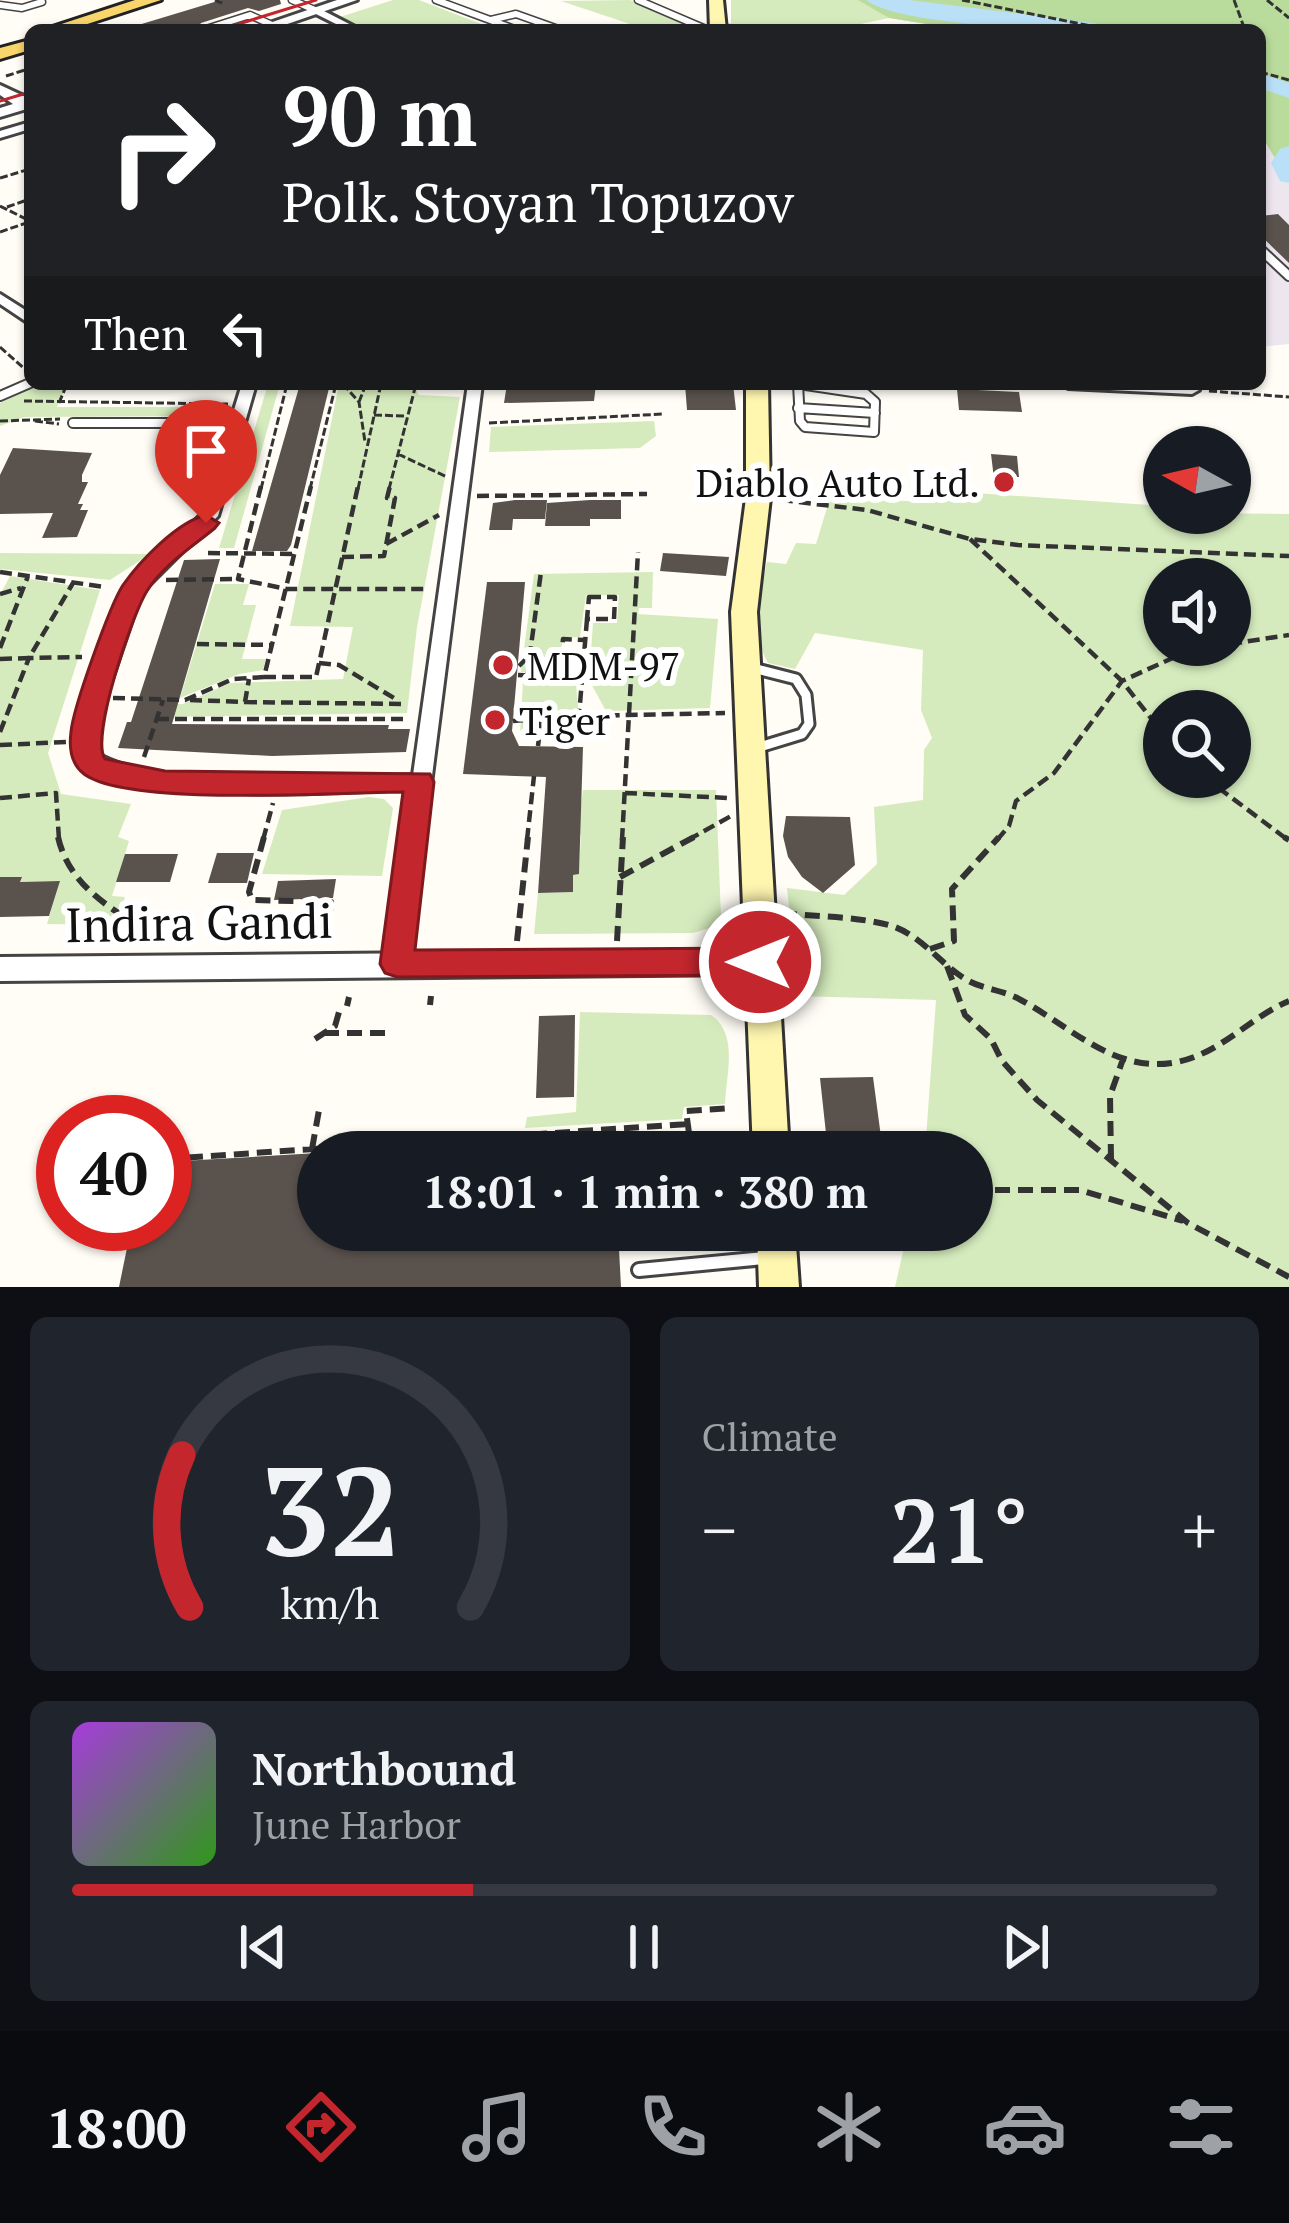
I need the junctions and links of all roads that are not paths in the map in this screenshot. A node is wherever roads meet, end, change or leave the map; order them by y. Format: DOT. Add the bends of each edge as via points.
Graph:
graph roads {
  1 [pos="10,0"];
  2 [pos="183,0"];
  3 [pos="292,0"];
  4 [pos="350,0"];
  5 [pos="436,0"];
  6 [pos="638,0"];
  7 [pos="147,1"];
  8 [pos="42,2"];
  9 [pos="0,5"];
  10 [pos="316,11"];
  11 [pos="491,20"];
  12 [pos="70,24"];
  13 [pos="101,24"];
  14 [pos="222,24"];
  15 [pos="270,24"];
  16 [pos="275,24"];
  17 [pos="343,24"];
  18 [pos="501,24"];
  19 [pos="544,24"];
  20 [pos="694,24"];
  21 [pos="1266,255"];
  22 [pos="1289,276"];
  23 [pos="246,390"];
  24 [pos="474,390"];
  25 [pos="757,390"];
  26 [pos="798,390"];
  27 [pos="839,390"];
  28 [pos="798,408"];
  29 [pos="875,413"];
  30 [pos="237,423"];
  31 [pos="70,424"];
  32 [pos="747,666"];
  33 [pos="751,750"];
  34 [pos="419,782"];
  35 [pos="760,962"];
  36 [pos="397,964"];
  37 [pos="0,969"];
  38 [pos="771,1131"];
  39 [pos="778,1258"];
  40 [pos="639,1270"];
  1 -- 9 [label="lane"];
  2 -- 13 [label="main road"];
  3 -- 10 [label="lane"];
  4 -- 10 [label="street"];
  5 -- 11 [label="lane"];
  6 -- 20 [label="lane"];
  7 -- 12 [label="main road"];
  8 -- 9 [label="lane"];
  10 -- 16 [label="street"];
  10 -- 17 [label="street"];
  11 -- 18 [label="lane"];
  11 -- 19 [label="lane" via="516,14"];
  14 -- 15 [label="lane" via="250,15"];
  21 -- 22 [label="lane"];
  23 -- 30 [label="street"];
  24 -- 34 [label="street"];
  25 -- 32 [label="main road"];
  26 -- 28 [label="lane"];
  27 -- 29 [label="lane" via="866,394"];
  28 -- 29 [label="lane"];
  28 -- 29 [label="lane" via="805,427 868,434 877,427"];
  30 -- 31 [label="lane"];
  30 -- 34 [label="street" via="210,516 139,581 85,728 85,755 110,774 202,783"];
  32 -- 33 [label="main road"];
  32 -- 33 [label="lane" via="796,679 809,724 802,734"];
  33 -- 35 [label="main road"];
  34 -- 36 [label="street"];
  35 -- 36 [label="street, Indira Gandi"];
  35 -- 38 [label="main road"];
  36 -- 37 [label="street, Indira Gandi"];
  39 -- 40 [label="lane"];
}
